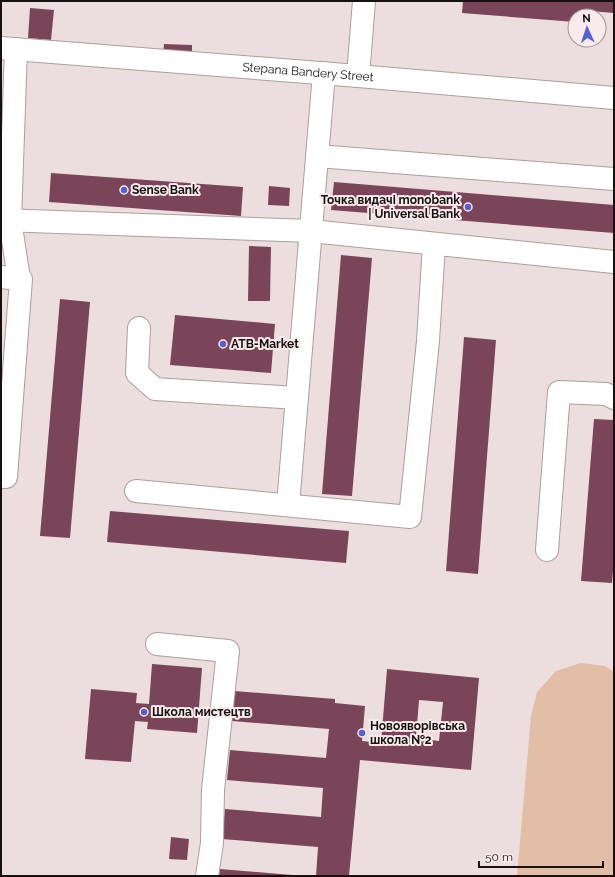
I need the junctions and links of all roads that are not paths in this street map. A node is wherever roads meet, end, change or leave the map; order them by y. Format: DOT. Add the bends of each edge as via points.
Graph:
graph roads {
  1 [pos="364,1"];
  2 [pos="9,48"];
  3 [pos="324,73"];
  4 [pos="358,76"];
  5 [pos="614,98"];
  6 [pos="317,156"];
  7 [pos="614,179"];
  8 [pos="6,220"];
  9 [pos="311,231"];
  10 [pos="434,244"];
  11 [pos="614,262"];
  12 [pos="10,278"];
  13 [pos="139,328"];
  14 [pos="297,398"];
  15 [pos="614,398"];
  16 [pos="1,477"];
  17 [pos="136,491"];
  18 [pos="288,505"];
  19 [pos="547,550"];
  20 [pos="157,644"];
  21 [pos="207,876"];
  1 -- 4 [label="street"];
  2 -- 3 [label="street, Stepana Bandery Street"];
  2 -- 8 [label="street"];
  3 -- 4 [label="street, Stepana Bandery Street"];
  3 -- 6 [label="street"];
  4 -- 5 [label="street, Stepana Bandery Street"];
  6 -- 7 [label="street"];
  6 -- 9 [label="street"];
  8 -- 9 [label="street"];
  8 -- 12 [label="street"];
  9 -- 10 [label="street"];
  9 -- 14 [label="street"];
  10 -- 11 [label="street"];
  10 -- 18 [label="street" via="428,341 410,517"];
  12 -- 16 [label="street" via="21,279 6,477"];
  13 -- 14 [label="street" via="137,373 155,389"];
  14 -- 18 [label="street"];
  15 -- 19 [label="street" via="606,394 559,392"];
  17 -- 18 [label="street"];
  20 -- 21 [label="street" via="228,651 213,790 212,843"];
}
